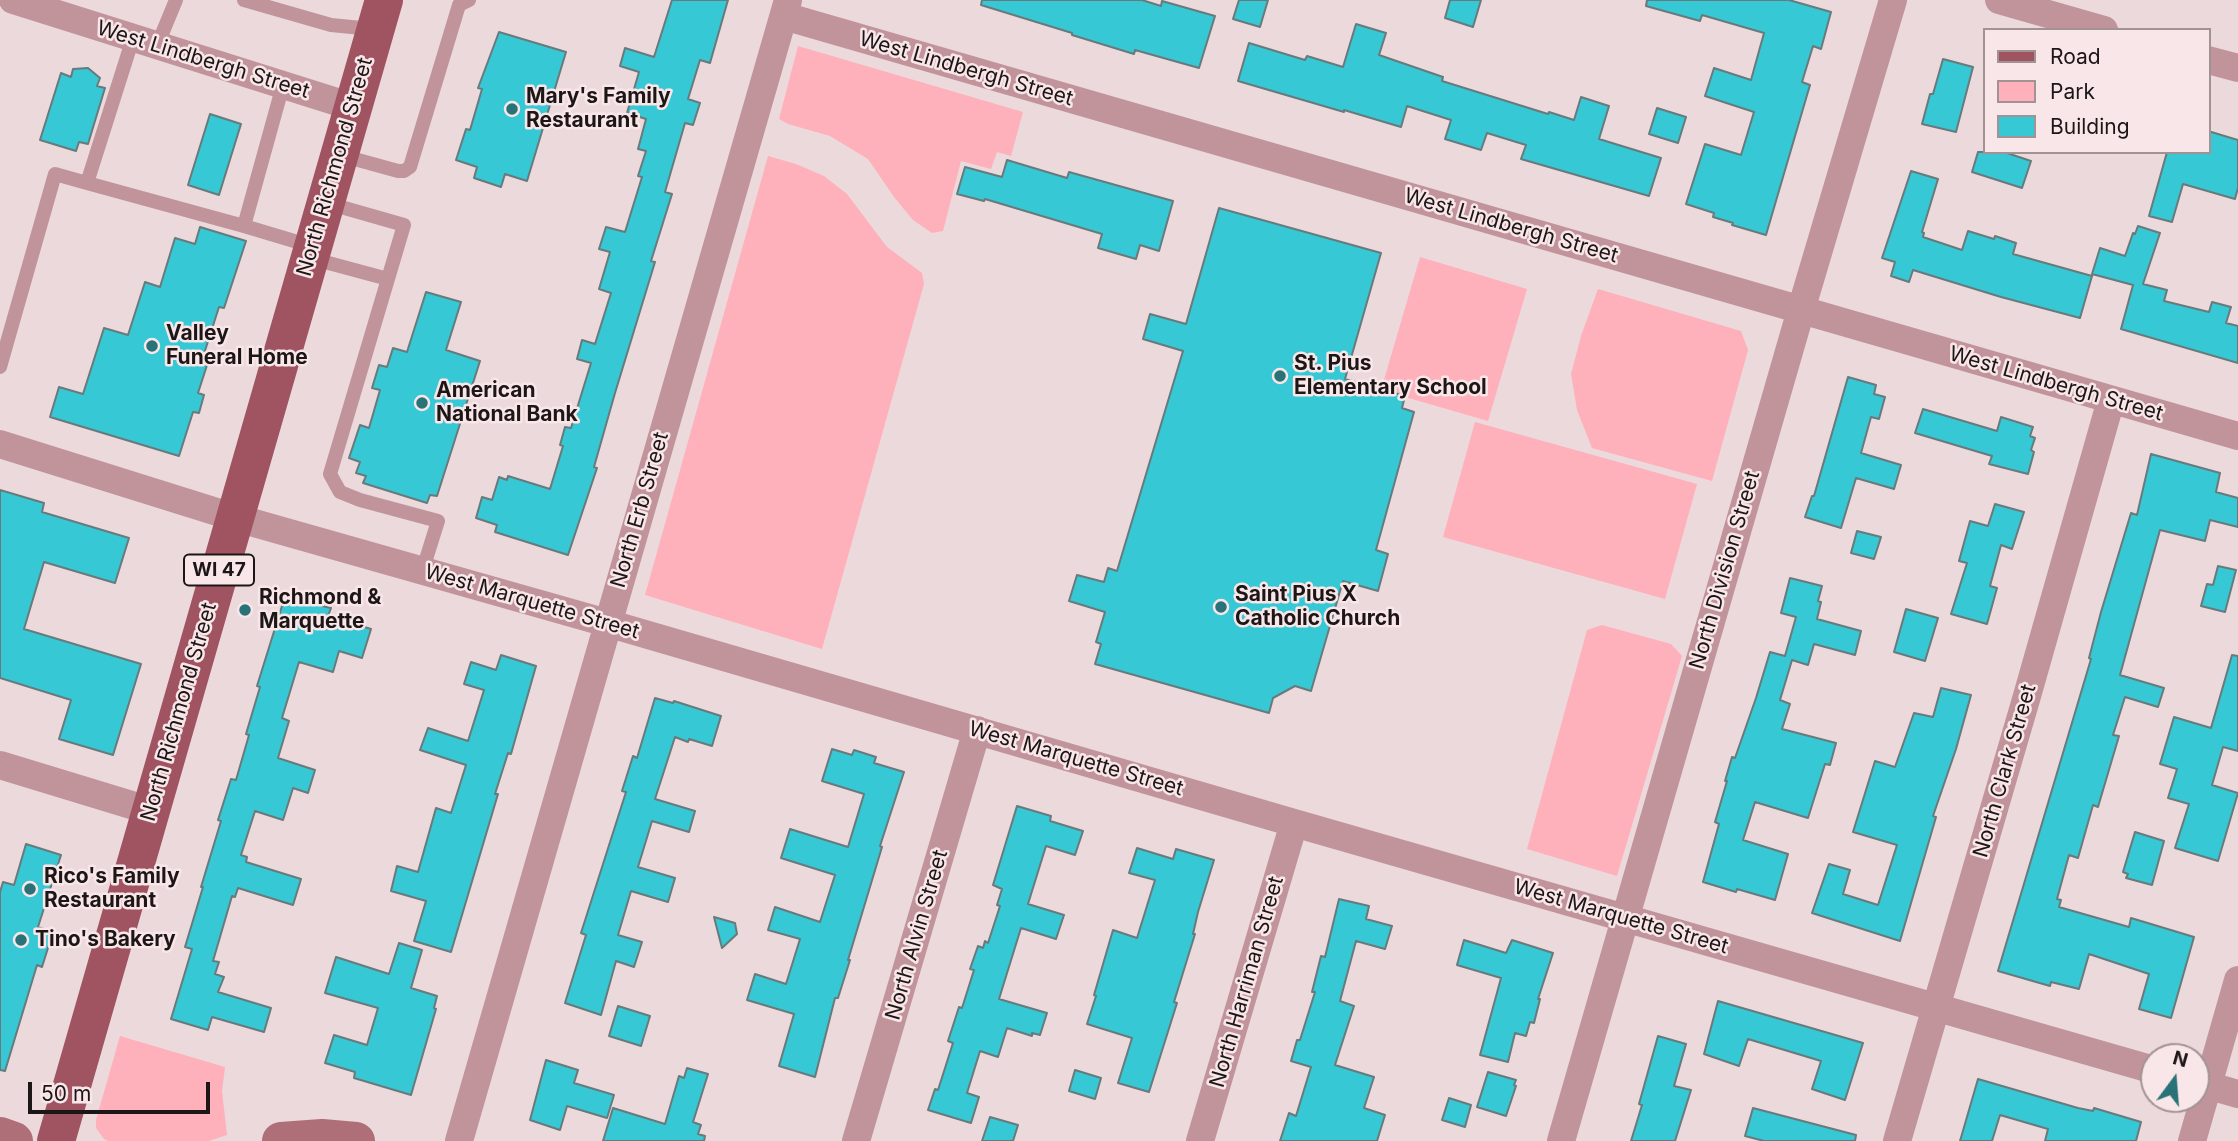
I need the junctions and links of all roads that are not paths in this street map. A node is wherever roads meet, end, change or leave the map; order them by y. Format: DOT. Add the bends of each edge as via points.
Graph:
graph roads {
  1 [pos="13,0"];
  2 [pos="176,0"];
  3 [pos="244,0"];
  4 [pos="444,0"];
  5 [pos="1893,0"];
  6 [pos="1999,0"];
  7 [pos="464,2"];
  8 [pos="786,8"];
  9 [pos="379,15"];
  10 [pos="2097,28"];
  11 [pos="145,42"];
  12 [pos="2210,61"];
  13 [pos="2238,68"];
  14 [pos="283,85"];
  15 [pos="353,107"];
  16 [pos="339,155"];
  17 [pos="87,183"];
  18 [pos="325,203"];
  19 [pos="244,226"];
  20 [pos="311,252"];
  21 [pos="388,279"];
  22 [pos="1801,310"];
  23 [pos="0,367"];
  24 [pos="2111,400"];
  25 [pos="2238,436"];
  26 [pos="0,444"];
  27 [pos="233,517"];
  28 [pos="422,572"];
  29 [pos="607,623"];
  30 [pos="977,730"];
  31 [pos="0,765"];
  32 [pos="151,811"];
  33 [pos="1294,823"];
  34 [pos="1624,918"];
  35 [pos="2238,980"];
  36 [pos="1936,1008"];
  37 [pos="2210,1060"];
  38 [pos="2140,1066"];
  39 [pos="2210,1085"];
  40 [pos="2238,1094"];
  41 [pos="2197,1113"];
  42 [pos="0,1136"];
  43 [pos="14,1141"];
  44 [pos="56,1141"];
  45 [pos="281,1141"];
  46 [pos="356,1141"];
  47 [pos="459,1141"];
  48 [pos="856,1141"];
  49 [pos="1200,1141"];
  50 [pos="1561,1141"];
  51 [pos="1898,1141"];
  52 [pos="2192,1141"];
  1 -- 11 [label="street, West Lindbergh Street"];
  2 -- 11 [label="lane"];
  3 -- 9 [label="lane" via="331,25"];
  4 -- 7 [label="lane"];
  5 -- 22 [label="street, North Division Street"];
  6 -- 10 [label="street"];
  7 -- 16 [label="lane" via="410,167 397,171"];
  8 -- 22 [label="street, West Lindbergh Street"];
  8 -- 29 [label="street, North Erb Street"];
  9 -- 15 [label="main road, North Richmond Street / WI 47"];
  11 -- 14 [label="street, West Lindbergh Street"];
  11 -- 17 [label="lane"];
  12 -- 13 [label="street"];
  14 -- 15 [label="street, West Lindbergh Street"];
  14 -- 19 [label="lane"];
  15 -- 16 [label="main road, North Richmond Street / WI 47"];
  16 -- 18 [label="main road, North Richmond Street / WI 47"];
  17 -- 19 [label="lane"];
  17 -- 23 [label="lane" via="55,174"];
  18 -- 20 [label="main road, North Richmond Street / WI 47"];
  18 -- 21 [label="lane" via="404,225"];
  19 -- 20 [label="lane"];
  20 -- 21 [label="lane"];
  20 -- 27 [label="main road, North Richmond Street / WI 47"];
  21 -- 28 [label="lane" via="330,474 340,492 438,521"];
  22 -- 24 [label="street, West Lindbergh Street"];
  22 -- 34 [label="street, North Division Street"];
  24 -- 25 [label="street, West Lindbergh Street"];
  24 -- 36 [label="street, North Clark Street"];
  26 -- 27 [label="street, West Marquette Street"];
  27 -- 28 [label="street, West Marquette Street"];
  27 -- 32 [label="main road, North Richmond Street / WI 47"];
  28 -- 29 [label="street, West Marquette Street"];
  29 -- 30 [label="street, West Marquette Street"];
  29 -- 47 [label="street, North Erb Street"];
  30 -- 33 [label="street, West Marquette Street"];
  30 -- 48 [label="street, North Alvin Street"];
  31 -- 32 [label="street"];
  32 -- 44 [label="main road, North Richmond Street / WI 47"];
  33 -- 34 [label="street, West Marquette Street"];
  33 -- 49 [label="street, North Harriman Street"];
  34 -- 36 [label="street, West Marquette Street"];
  34 -- 50 [label="street, North Division Street"];
  35 -- 37 [label="street"];
  36 -- 38 [label="street, West Marquette Street"];
  36 -- 51 [label="street, North Clark Street"];
  39 -- 40 [label="street"];
  41 -- 52 [label="street"];
  42 -- 43 [label="street"];
  45 -- 46 [label="street"];
}
